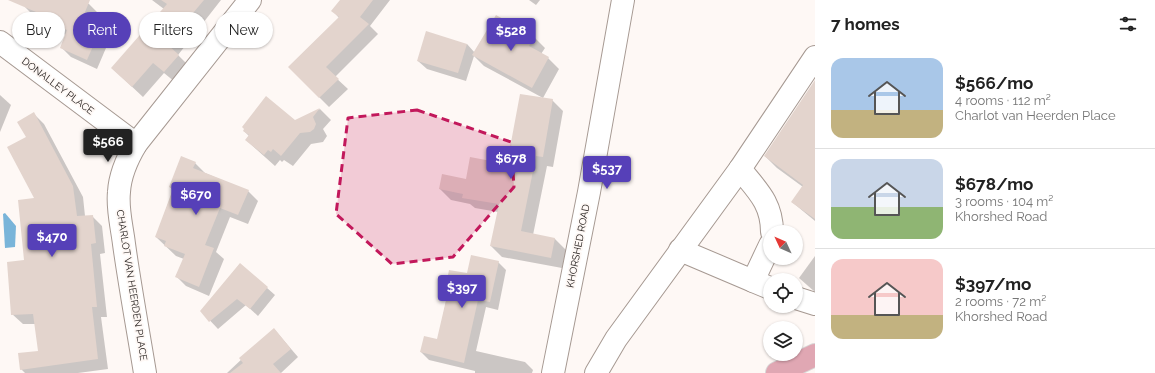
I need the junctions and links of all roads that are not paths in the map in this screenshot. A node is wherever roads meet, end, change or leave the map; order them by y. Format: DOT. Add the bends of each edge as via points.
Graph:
graph roads {
  1 [pos="250,0"];
  2 [pos="623,0"];
  3 [pos="0,42"];
  4 [pos="815,57"];
  5 [pos="136,144"];
  6 [pos="740,169"];
  7 [pos="772,225"];
  8 [pos="680,250"];
  9 [pos="766,265"];
  10 [pos="761,285"];
  11 [pos="803,300"];
  12 [pos="815,304"];
  13 [pos="815,355"];
  14 [pos="145,373"];
  15 [pos="553,373"];
  16 [pos="596,373"];
  17 [pos="777,373"];
  1 -- 5 [label="street, CHARLOT VAN HEERDEN PLACE"];
  2 -- 15 [label="street, KHORSHED ROAD"];
  3 -- 5 [label="street, DONALLEY PLACE"];
  4 -- 6 [label="street"];
  5 -- 14 [label="street, CHARLOT VAN HEERDEN PLACE" via="127,160 118,193 128,274"];
  6 -- 7 [label="street" via="763,197 772,218"];
  6 -- 8 [label="street"];
  8 -- 10 [label="street"];
  8 -- 16 [label="street" via="616,339"];
  9 -- 10 [label="street"];
  11 -- 12 [label="street"];
  13 -- 17 [label="main road"];
}
